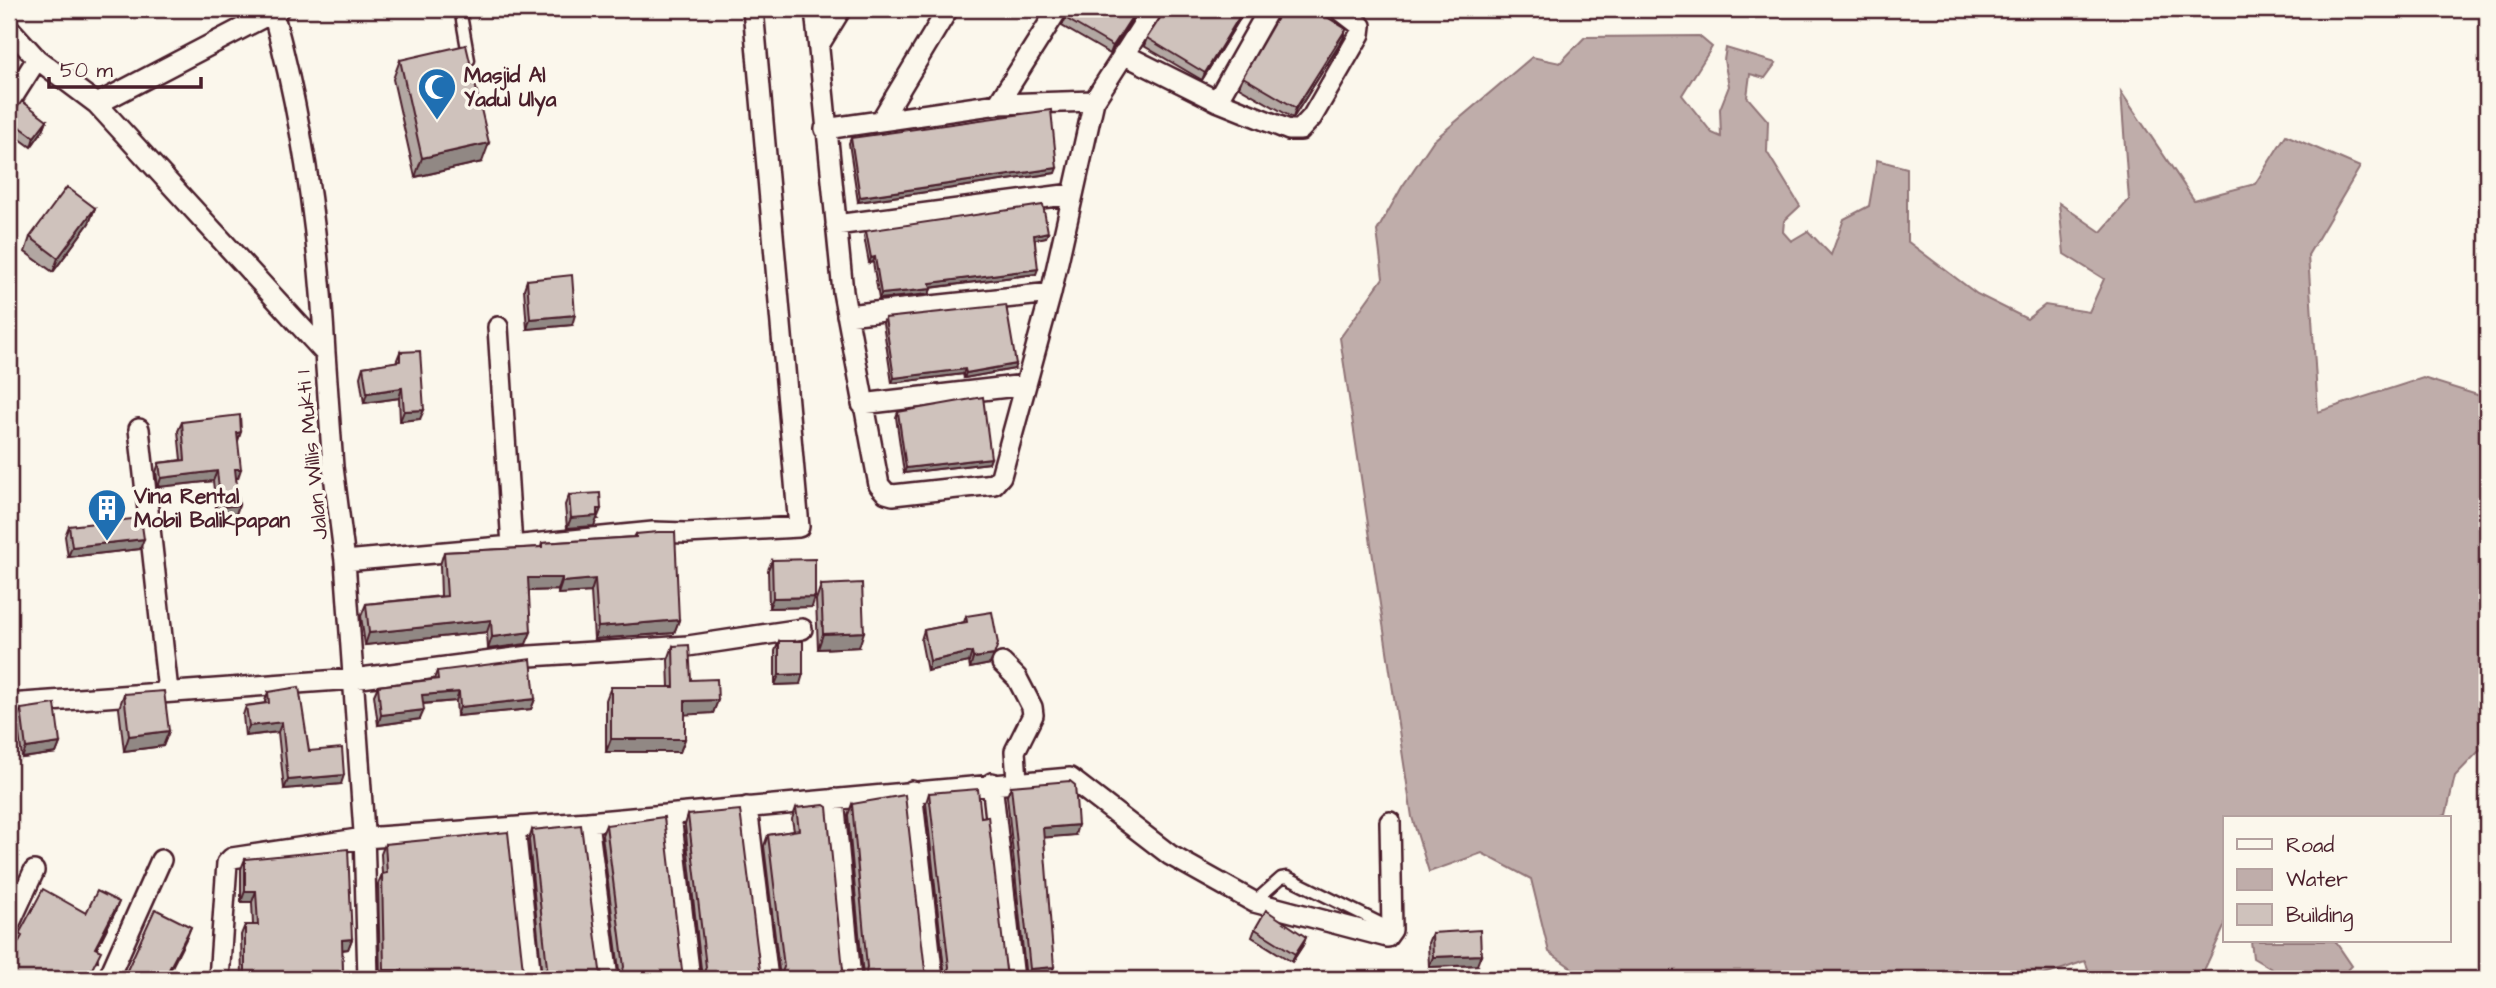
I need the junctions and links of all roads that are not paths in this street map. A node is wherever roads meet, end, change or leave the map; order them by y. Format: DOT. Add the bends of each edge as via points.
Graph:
graph roads {
  1 [pos="460,9"];
  2 [pos="753,9"];
  3 [pos="816,9"];
  4 [pos="841,9"];
  5 [pos="948,9"];
  6 [pos="1058,9"];
  7 [pos="1153,9"];
  8 [pos="1269,9"];
  9 [pos="1339,9"];
  10 [pos="276,10"];
  11 [pos="9,28"];
  12 [pos="819,45"];
  13 [pos="1123,54"];
  14 [pos="37,59"];
  15 [pos="471,73"];
  16 [pos="1094,101"];
  17 [pos="1217,101"];
  18 [pos="9,103"];
  19 [pos="97,104"];
  20 [pos="998,104"];
  21 [pos="882,119"];
  22 [pos="825,129"];
  23 [pos="1072,194"];
  24 [pos="836,225"];
  25 [pos="1051,293"];
  26 [pos="847,314"];
  27 [pos="498,327"];
  28 [pos="324,353"];
  29 [pos="1025,385"];
  30 [pos="862,404"];
  31 [pos="139,429"];
  32 [pos="513,545"];
  33 [pos="345,561"];
  34 [pos="803,629"];
  35 [pos="1002,663"];
  36 [pos="353,679"];
  37 [pos="168,691"];
  38 [pos="9,704"];
  39 [pos="1016,770"];
  40 [pos="992,783"];
  41 [pos="912,791"];
  42 [pos="834,799"];
  43 [pos="747,807"];
  44 [pos="671,815"];
  45 [pos="1390,821"];
  46 [pos="588,822"];
  47 [pos="515,828"];
  48 [pos="364,835"];
  49 [pos="161,860"];
  50 [pos="34,871"];
  51 [pos="1254,902"];
  52 [pos="9,925"];
  53 [pos="1392,930"];
  54 [pos="108,979"];
  55 [pos="219,979"];
  56 [pos="368,979"];
  57 [pos="531,979"];
  58 [pos="608,979"];
  59 [pos="690,979"];
  60 [pos="768,979"];
  61 [pos="851,979"];
  62 [pos="933,979"];
  63 [pos="1014,979"];
  1 -- 15 [label="lane"];
  2 -- 32 [label="street" via="799,527 653,532"];
  3 -- 12 [label="street"];
  4 -- 12 [label="street"];
  5 -- 21 [label="street"];
  6 -- 20 [label="street"];
  7 -- 13 [label="street"];
  8 -- 17 [label="street"];
  9 -- 17 [label="street" via="1361,26 1360,34 1300,130 1289,130"];
  10 -- 19 [label="street"];
  10 -- 28 [label="street" via="309,169 320,259"];
  11 -- 14 [label="street, Jalan Willis Mukti 1"];
  12 -- 22 [label="street"];
  13 -- 16 [label="street"];
  13 -- 17 [label="street"];
  14 -- 18 [label="street"];
  14 -- 19 [label="street, Jalan Willis Mukti 1"];
  16 -- 20 [label="street"];
  16 -- 23 [label="street"];
  19 -- 28 [label="street, Jalan Willis Mukti 1"];
  20 -- 21 [label="street"];
  21 -- 22 [label="street"];
  22 -- 24 [label="street"];
  23 -- 24 [label="street"];
  23 -- 25 [label="street"];
  24 -- 26 [label="street"];
  25 -- 26 [label="street"];
  25 -- 29 [label="street"];
  26 -- 30 [label="street"];
  27 -- 32 [label="street"];
  28 -- 33 [label="street, Jalan Willis Mukti 1"];
  29 -- 30 [label="street"];
  29 -- 30 [label="street" via="1006,467 994,484 886,493 879,485"];
  31 -- 37 [label="street"];
  32 -- 33 [label="street"];
  33 -- 36 [label="street, Jalan Willis Mukti 1"];
  34 -- 36 [label="street" via="688,646 530,656"];
  35 -- 39 [label="street" via="1017,678 1032,707 1033,715 1017,744"];
  36 -- 37 [label="street"];
  36 -- 48 [label="street, Jalan Willis Mukti 1"];
  37 -- 38 [label="street"];
  39 -- 40 [label="street"];
  39 -- 51 [label="street" via="1070,778 1170,855"];
  40 -- 41 [label="street"];
  40 -- 63 [label="street"];
  41 -- 42 [label="street"];
  41 -- 62 [label="street"];
  42 -- 43 [label="street"];
  42 -- 61 [label="street"];
  43 -- 44 [label="street"];
  43 -- 60 [label="street"];
  44 -- 46 [label="street"];
  44 -- 59 [label="street"];
  45 -- 53 [label="street"];
  46 -- 47 [label="street"];
  46 -- 58 [label="street"];
  47 -- 48 [label="street"];
  47 -- 57 [label="street"];
  48 -- 55 [label="street" via="232,858 225,871"];
  48 -- 56 [label="street, Jalan Willis Mukti 1"];
  49 -- 54 [label="street"];
  50 -- 52 [label="street"];
  51 -- 53 [label="street" via="1387,937"];
  51 -- 53 [label="lane" via="1287,877"];
}
